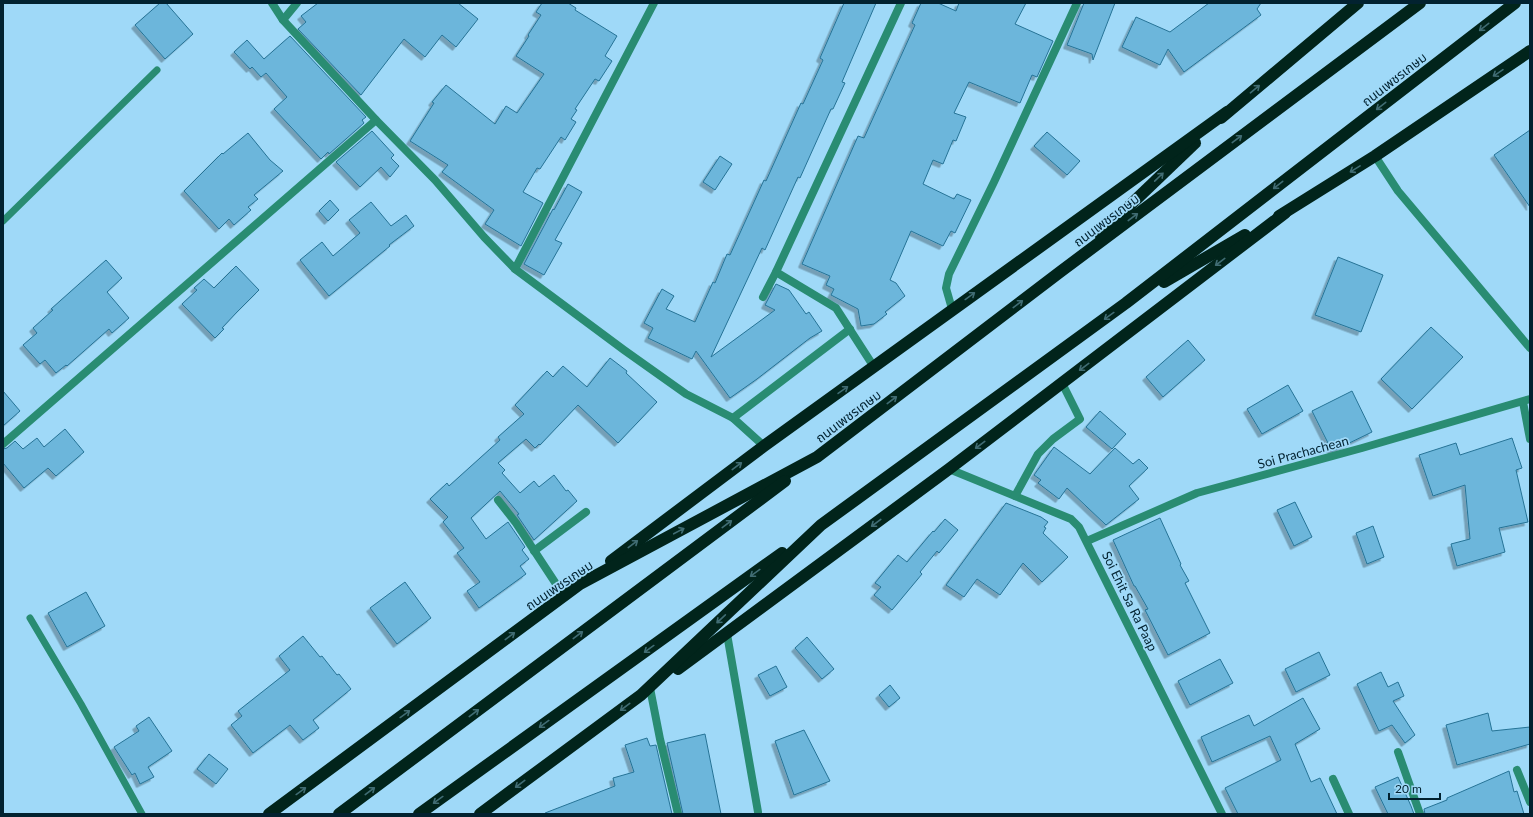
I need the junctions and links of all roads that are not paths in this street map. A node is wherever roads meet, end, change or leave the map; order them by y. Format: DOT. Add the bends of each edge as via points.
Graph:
graph roads {
  1 [pos="272,3"];
  2 [pos="297,3"];
  3 [pos="654,3"];
  4 [pos="900,3"];
  5 [pos="1077,3"];
  6 [pos="1358,3"];
  7 [pos="1420,3"];
  8 [pos="1515,3"];
  9 [pos="283,20"];
  10 [pos="1530,51"];
  11 [pos="157,70"];
  12 [pos="1227,112"];
  13 [pos="376,120"];
  14 [pos="1376,156"];
  15 [pos="1284,213"];
  16 [pos="3,221"];
  17 [pos="515,269"];
  18 [pos="776,272"];
  19 [pos="1060,272"];
  20 [pos="763,297"];
  21 [pos="1126,303"];
  22 [pos="952,309"];
  23 [pos="850,330"];
  24 [pos="1530,348"];
  25 [pos="874,367"];
  26 [pos="1062,383"];
  27 [pos="1527,400"];
  28 [pos="733,418"];
  29 [pos="1530,439"];
  30 [pos="3,444"];
  31 [pos="764,446"];
  32 [pos="817,457"];
  33 [pos="949,469"];
  34 [pos="1015,496"];
  35 [pos="498,500"];
  36 [pos="586,512"];
  37 [pos="821,525"];
  38 [pos="1087,541"];
  39 [pos="534,551"];
  40 [pos="580,584"];
  41 [pos="564,596"];
  42 [pos="30,618"];
  43 [pos="727,634"];
  44 [pos="646,692"];
  45 [pos="1398,752"];
  46 [pos="1517,770"];
  47 [pos="1333,779"];
  48 [pos="1530,802"];
  49 [pos="758,812"];
  50 [pos="142,814"];
  51 [pos="269,814"];
  52 [pos="339,814"];
  53 [pos="419,814"];
  54 [pos="480,814"];
  55 [pos="678,814"];
  56 [pos="1222,814"];
  57 [pos="1349,814"];
  58 [pos="1420,814"];
  1 -- 9 [label="street"];
  2 -- 9 [label="street"];
  3 -- 17 [label="street"];
  4 -- 18 [label="street"];
  5 -- 22 [label="street" via="949,274 946,288"];
  12 -- 6 [label="highway, one-way"];
  19 -- 7 [label="highway, ถนนเพชรเกษม, one-way"];
  8 -- 21 [label="highway, ถนนเพชรเกษม, one-way"];
  9 -- 13 [label="street"];
  10 -- 14 [label="highway, one-way"];
  11 -- 16 [label="lane"];
  19 -- 12 [label="highway, one-way"];
  22 -- 12 [label="highway, one-way"];
  13 -- 17 [label="street" via="436,180"];
  13 -- 30 [label="street"];
  14 -- 15 [label="highway, one-way"];
  14 -- 24 [label="street" via="1398,191"];
  15 -- 21 [label="highway"];
  15 -- 26 [label="highway, one-way"];
  17 -- 28 [label="street" via="686,394"];
  18 -- 20 [label="street"];
  18 -- 23 [label="street" via="836,308"];
  32 -- 19 [label="highway, ถนนเพชรเกษม, one-way"];
  21 -- 37 [label="highway, ถนนเพชรเกษม, one-way"];
  22 -- 25 [label="highway"];
  23 -- 25 [label="street"];
  23 -- 28 [label="street"];
  31 -- 25 [label="highway, one-way"];
  26 -- 33 [label="highway, one-way"];
  26 -- 34 [label="street" via="1080,419 1038,454"];
  27 -- 29 [label="street"];
  27 -- 38 [label="street, Soi Prachachean" via="1197,493"];
  28 -- 31 [label="street"];
  40 -- 31 [label="highway, one-way"];
  40 -- 32 [label="highway, ถนนเพชรเกษม, one-way"];
  52 -- 32 [label="highway, one-way"];
  33 -- 34 [label="street, Soi Ehit Sa Ra Paap"];
  33 -- 43 [label="highway, one-way"];
  34 -- 38 [label="street, Soi Ehit Sa Ra Paap" via="1071,519"];
  35 -- 39 [label="street"];
  36 -- 39 [label="street"];
  37 -- 44 [label="highway, ถนนเพชรเกษม, one-way"];
  37 -- 53 [label="highway, one-way"];
  38 -- 56 [label="street, Soi Ehit Sa Ra Paap"];
  39 -- 41 [label="street"];
  40 -- 41 [label="highway, ถนนเพชรเกษม"];
  51 -- 41 [label="highway, ถนนเพชรเกษม, one-way"];
  42 -- 50 [label="lane"];
  43 -- 44 [label="highway"];
  43 -- 49 [label="street"];
  44 -- 54 [label="highway, ถนนเพชรเกษม, one-way"];
  44 -- 55 [label="street"];
  45 -- 58 [label="street"];
  46 -- 48 [label="street"];
  47 -- 57 [label="street"];
}
